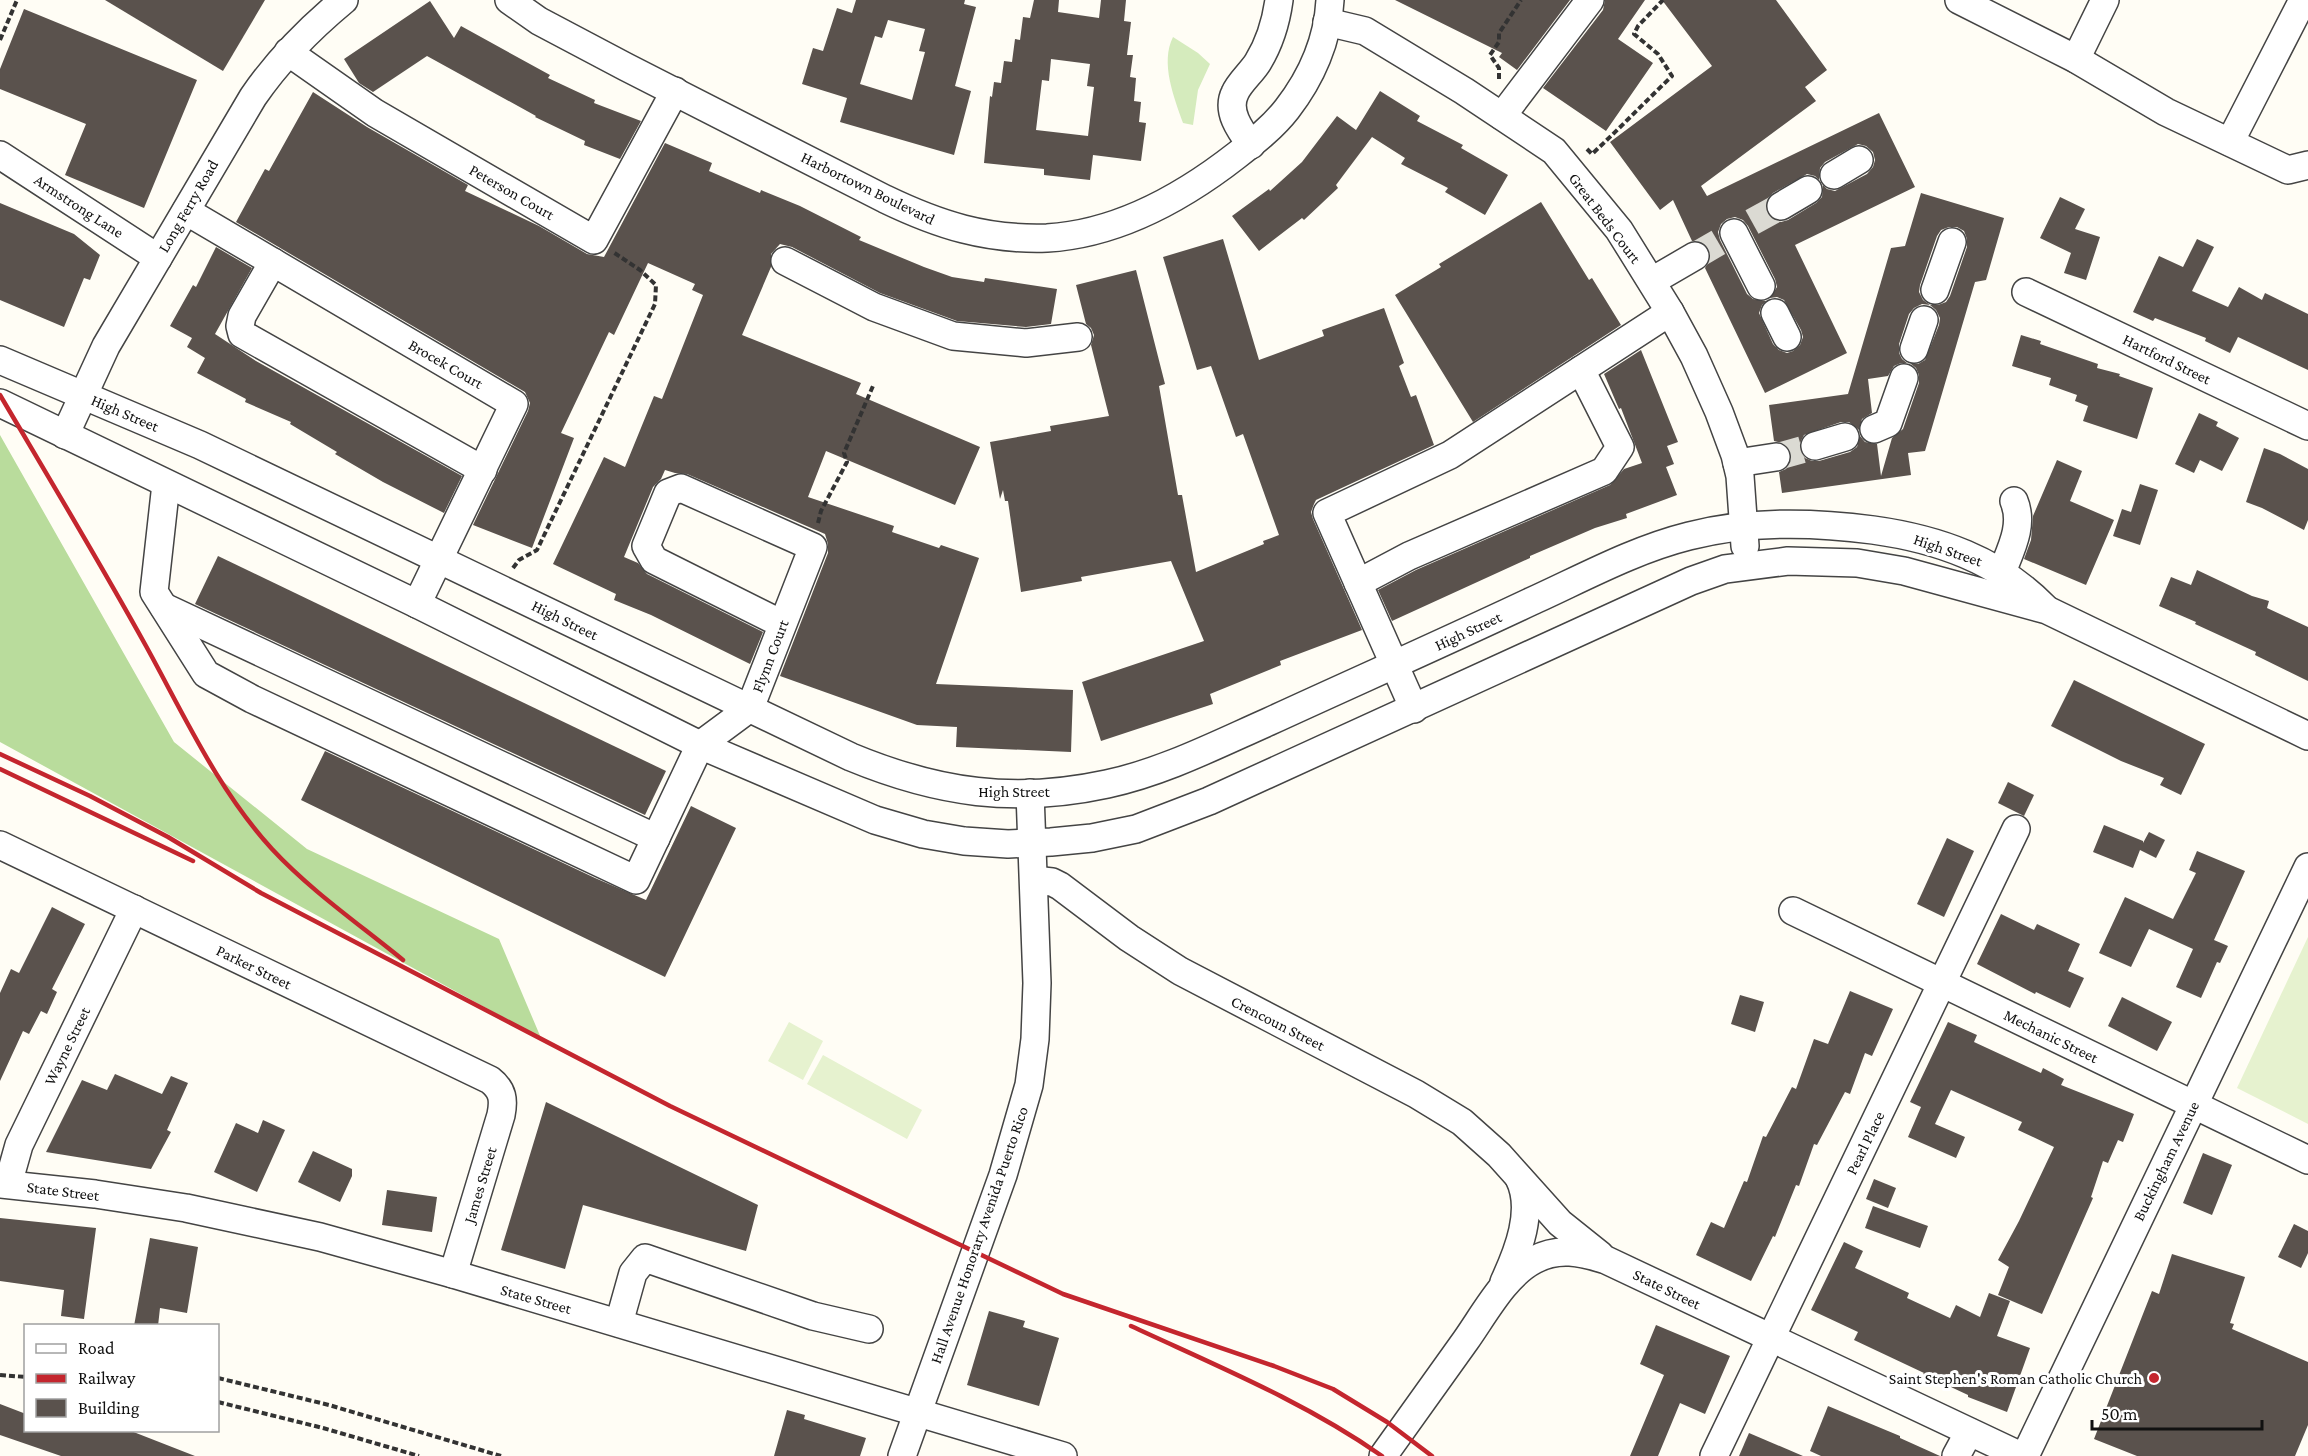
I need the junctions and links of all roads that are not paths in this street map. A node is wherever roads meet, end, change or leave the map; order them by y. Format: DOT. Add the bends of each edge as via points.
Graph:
graph roads {
  1 [pos="344,0"];
  2 [pos="508,0"];
  3 [pos="1279,0"];
  4 [pos="1590,0"];
  5 [pos="1959,0"];
  6 [pos="2105,0"];
  7 [pos="2303,0"];
  8 [pos="1328,11"];
  9 [pos="288,52"];
  10 [pos="2076,59"];
  11 [pos="675,91"];
  12 [pos="1502,116"];
  13 [pos="2230,142"];
  14 [pos="1251,145"];
  15 [pos="0,155"];
  16 [pos="1859,160"];
  17 [pos="2308,165"];
  18 [pos="1834,175"];
  19 [pos="1808,190"];
  20 [pos="1780,206"];
  21 [pos="186,211"];
  22 [pos="1737,231"];
  23 [pos="1952,242"];
  24 [pos="1695,256"];
  25 [pos="158,258"];
  26 [pos="785,261"];
  27 [pos="273,262"];
  28 [pos="1652,281"];
  29 [pos="1761,285"];
  30 [pos="1935,290"];
  31 [pos="2026,292"];
  32 [pos="1670,312"];
  33 [pos="1775,313"];
  34 [pos="1924,320"];
  35 [pos="1787,337"];
  36 [pos="1078,338"];
  37 [pos="1914,349"];
  38 [pos="0,360"];
  39 [pos="1581,370"];
  40 [pos="1904,378"];
  41 [pos="83,395"];
  42 [pos="0,403"];
  43 [pos="2308,426"];
  44 [pos="1874,429"];
  45 [pos="65,435"];
  46 [pos="1845,437"];
  47 [pos="1815,446"];
  48 [pos="1776,457"];
  49 [pos="1737,463"];
  50 [pos="483,470"];
  51 [pos="166,484"];
  52 [pos="2014,501"];
  53 [pos="1744,528"];
  54 [pos="439,559"];
  55 [pos="1746,565"];
  56 [pos="2002,572"];
  57 [pos="1358,584"];
  58 [pos="417,604"];
  59 [pos="164,607"];
  60 [pos="2047,610"];
  61 [pos="782,624"];
  62 [pos="1394,665"];
  63 [pos="750,708"];
  64 [pos="1414,709"];
  65 [pos="2308,736"];
  66 [pos="700,746"];
  67 [pos="1030,793"];
  68 [pos="2016,829"];
  69 [pos="656,838"];
  70 [pos="1032,843"];
  71 [pos="0,845"];
  72 [pos="2308,867"];
  73 [pos="1034,880"];
  74 [pos="134,909"];
  75 [pos="1793,911"];
  76 [pos="1942,983"];
  77 [pos="502,1095"];
  78 [pos="2194,1105"];
  79 [pos="2308,1160"];
  80 [pos="1518,1175"];
  81 [pos="4,1184"];
  82 [pos="1606,1260"];
  83 [pos="453,1274"];
  84 [pos="1497,1297"];
  85 [pos="619,1323"];
  86 [pos="869,1329"];
  87 [pos="1771,1339"];
  88 [pos="917,1413"];
  89 [pos="1969,1432"];
  90 [pos="902,1456"];
  91 [pos="1063,1456"];
  92 [pos="1383,1456"];
  93 [pos="1714,1456"];
  94 [pos="1956,1456"];
  95 [pos="2023,1456"];
  1 -- 9 [label="street, Long Ferry Road"];
  2 -- 11 [label="street, Harbortown Boulevard" via="539,21"];
  3 -- 14 [label="street" via="1268,42 1235,92 1233,102 1236,122"];
  4 -- 12 [label="street"];
  5 -- 10 [label="street"];
  6 -- 10 [label="street"];
  7 -- 13 [label="street"];
  8 -- 12 [label="street, Great Beds Court"];
  8 -- 14 [label="street, Harbortown Boulevard" via="1320,49 1300,92"];
  9 -- 11 [label="street, Peterson Court" via="375,113 594,240"];
  9 -- 21 [label="street, Long Ferry Road" via="253,97"];
  10 -- 13 [label="street" via="2166,112"];
  11 -- 14 [label="street, Harbortown Boulevard" via="926,219 986,235 1017,238 1076,234 1129,220 1179,195"];
  12 -- 28 [label="street, Great Beds Court" via="1554,151 1619,230"];
  13 -- 17 [label="street" via="2288,170"];
  15 -- 25 [label="street, Armstrong Lane"];
  16 -- 18 [label="street"];
  19 -- 20 [label="street"];
  21 -- 25 [label="street, Long Ferry Road"];
  21 -- 27 [label="street, Brocek Court"];
  22 -- 29 [label="street"];
  23 -- 30 [label="street"];
  24 -- 28 [label="street"];
  25 -- 41 [label="street, Long Ferry Road" via="106,346"];
  26 -- 36 [label="street" via="874,307 953,336 1026,343"];
  27 -- 50 [label="street, Brocek Court" via="514,404"];
  27 -- 50 [label="street" via="242,316 242,334"];
  28 -- 32 [label="street, Great Beds Court"];
  31 -- 43 [label="street, Hartford Street"];
  32 -- 39 [label="street"];
  32 -- 49 [label="street, Great Beds Court" via="1705,380"];
  33 -- 35 [label="street"];
  34 -- 37 [label="street"];
  38 -- 41 [label="street, High Street"];
  39 -- 57 [label="street" via="1450,455 1326,513"];
  39 -- 57 [label="street" via="1620,447 1604,471 1409,556"];
  40 -- 44 [label="street" via="1888,423"];
  41 -- 45 [label="street, Long Ferry Road"];
  41 -- 54 [label="street, High Street" via="200,445"];
  42 -- 45 [label="street, High Street"];
  45 -- 51 [label="street, High Street"];
  46 -- 47 [label="street"];
  48 -- 49 [label="street"];
  49 -- 53 [label="street, Great Beds Court"];
  50 -- 54 [label="street, Brocek Court"];
  51 -- 58 [label="street, High Street"];
  51 -- 59 [label="street" via="154,592"];
  52 -- 56 [label="street" via="2019,513 2015,540"];
  53 -- 55 [label="street, Great Beds Court"];
  53 -- 56 [label="street, High Street" via="1828,526 1887,532 1956,550"];
  53 -- 62 [label="street, High Street" via="1690,536 1643,551"];
  54 -- 58 [label="street, Brocek Court"];
  54 -- 63 [label="street, High Street"];
  55 -- 60 [label="street, High Street" via="1810,561 1881,567"];
  55 -- 64 [label="street, High Street" via="1691,581"];
  56 -- 60 [label="street, High Street"];
  57 -- 62 [label="street"];
  58 -- 66 [label="street, High Street"];
  59 -- 69 [label="street"];
  59 -- 69 [label="street" via="206,675 636,880"];
  60 -- 65 [label="street, High Street"];
  61 -- 61 [label="street, Flynn Court" via="813,547 681,488 668,493 646,546 654,560"];
  61 -- 63 [label="street, Flynn Court"];
  62 -- 64 [label="street"];
  62 -- 67 [label="street, High Street" via="1158,769 1105,785"];
  63 -- 66 [label="street, Flynn Court"];
  63 -- 67 [label="street, High Street" via="851,757 914,780 969,791"];
  64 -- 70 [label="street, High Street" via="1159,821 1092,838"];
  66 -- 69 [label="street"];
  66 -- 70 [label="street, High Street" via="853,812 900,828 964,841"];
  67 -- 70 [label="street, Hall Avenue Honorary Avenida Puerto Rico"];
  68 -- 76 [label="street, Pearl Place"];
  70 -- 73 [label="street, Hall Avenue Honorary Avenida Puerto Rico"];
  71 -- 74 [label="street, Parker Street"];
  72 -- 78 [label="street, Buckingham Avenue"];
  73 -- 80 [label="street, Crencoun Street" via="1060,886 1180,970 1439,1108 1481,1138"];
  73 -- 88 [label="street, Hall Avenue Honorary Avenida Puerto Rico" via="1037,1011 1029,1085 1003,1175"];
  74 -- 77 [label="street, Parker Street" via="490,1080"];
  74 -- 81 [label="street, Wayne Street" via="19,1145"];
  75 -- 76 [label="street, Mechanic Street"];
  76 -- 78 [label="street, Mechanic Street"];
  76 -- 87 [label="street, Pearl Place"];
  77 -- 83 [label="street, James Street" via="501,1115"];
  78 -- 79 [label="street, Mechanic Street"];
  78 -- 95 [label="street, Buckingham Avenue"];
  80 -- 82 [label="street, Crencoun Street" via="1560,1223"];
  80 -- 84 [label="street" via="1525,1196 1525,1217"];
  81 -- 83 [label="street, State Street" via="231,1217"];
  82 -- 84 [label="street, State Street" via="1579,1252 1544,1255 1518,1271"];
  82 -- 87 [label="street, State Street"];
  83 -- 85 [label="street, State Street"];
  84 -- 92 [label="street, State Street"];
  85 -- 86 [label="street" via="633,1273 645,1258 813,1316"];
  85 -- 88 [label="street, State Street"];
  87 -- 89 [label="street, State Street"];
  87 -- 93 [label="street, Pearl Place"];
  88 -- 90 [label="street, Hall Avenue Honorary Avenida Puerto Rico"];
  88 -- 91 [label="street, State Street"];
  89 -- 94 [label="street"];
  89 -- 95 [label="street, State Street"];
}
